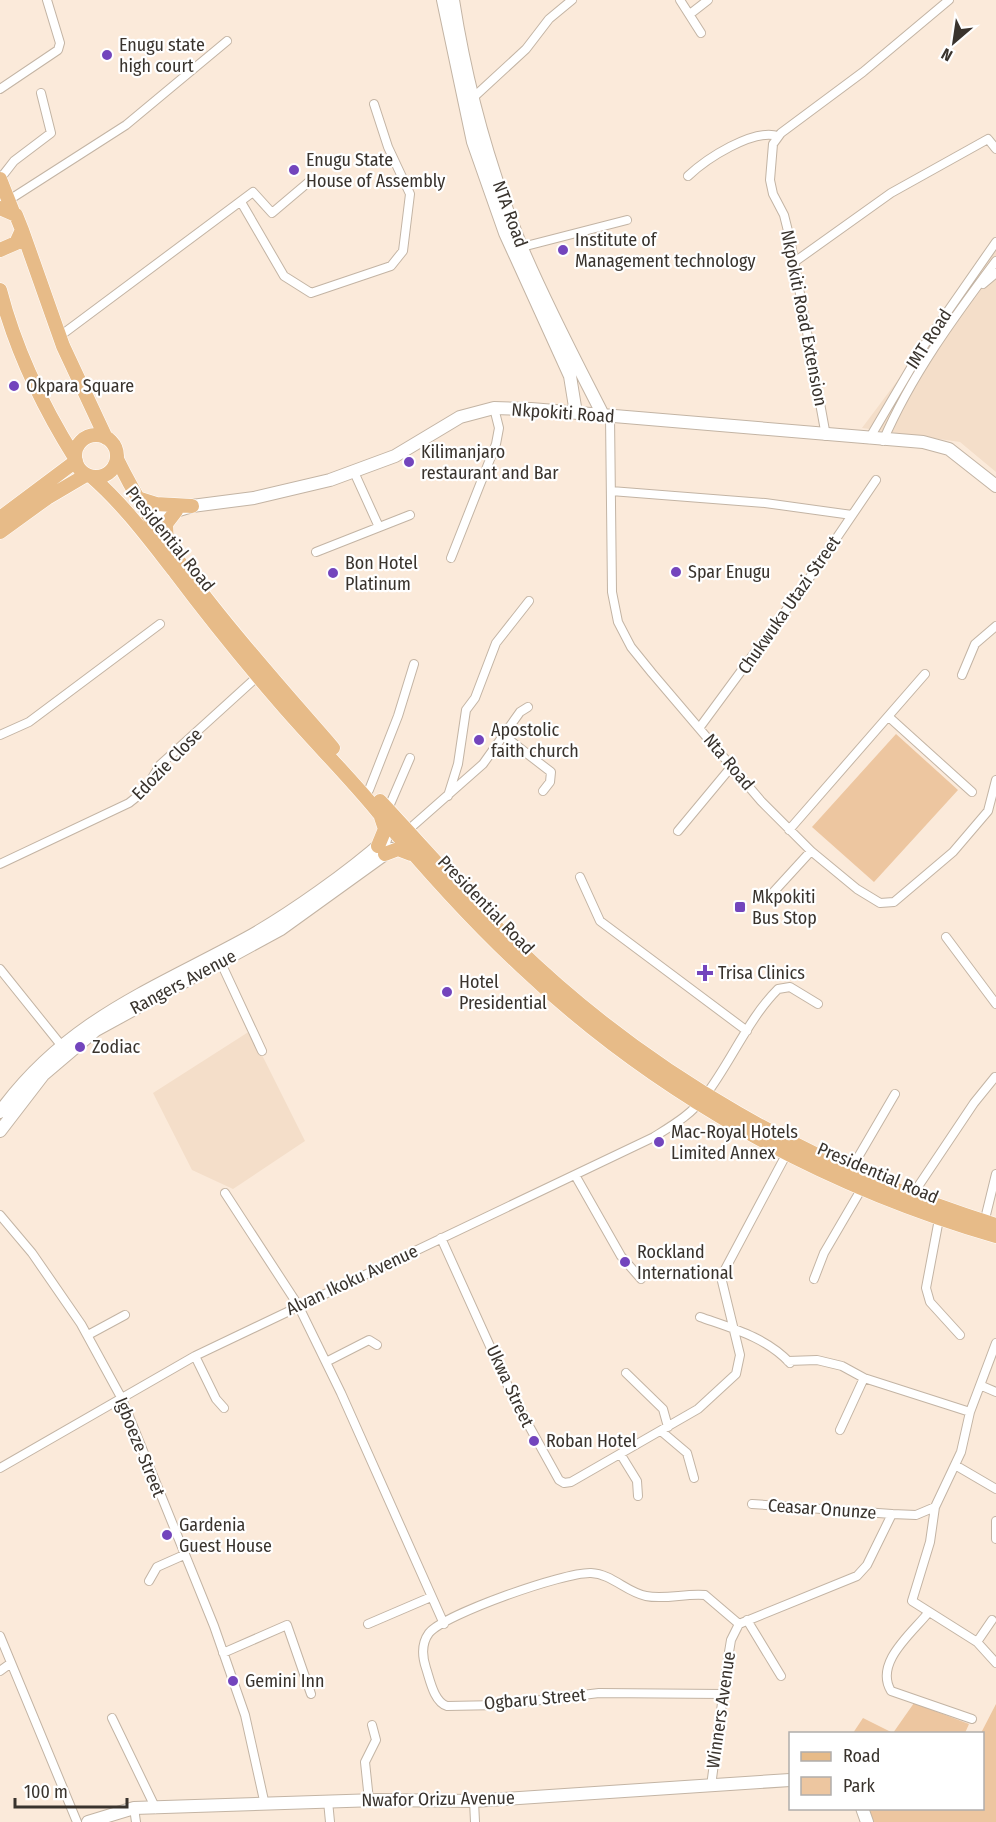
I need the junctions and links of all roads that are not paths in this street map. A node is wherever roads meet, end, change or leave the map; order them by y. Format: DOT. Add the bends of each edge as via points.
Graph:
graph roads {
  1 [pos="47,0"];
  2 [pos="443,0"];
  3 [pos="453,0"];
  4 [pos="572,0"];
  5 [pos="680,0"];
  6 [pos="708,0"];
  7 [pos="949,0"];
  8 [pos="690,14"];
  9 [pos="701,33"];
  10 [pos="227,41"];
  11 [pos="0,89"];
  12 [pos="41,93"];
  13 [pos="475,96"];
  14 [pos="374,104"];
  15 [pos="778,136"];
  16 [pos="996,149"];
  17 [pos="688,176"];
  18 [pos="0,179"];
  19 [pos="312,180"];
  20 [pos="241,202"];
  21 [pos="7,207"];
  22 [pos="627,220"];
  23 [pos="22,230"];
  24 [pos="996,242"];
  25 [pos="522,247"];
  26 [pos="0,250"];
  27 [pos="996,261"];
  28 [pos="794,263"];
  29 [pos="996,273"];
  30 [pos="0,290"];
  31 [pos="972,294"];
  32 [pos="60,336"];
  33 [pos="494,408"];
  34 [pos="576,412"];
  35 [pos="606,415"];
  36 [pos="826,436"];
  37 [pos="106,438"];
  38 [pos="869,439"];
  39 [pos="883,441"];
  40 [pos="75,459"];
  41 [pos="117,459"];
  42 [pos="354,472"];
  43 [pos="89,476"];
  44 [pos="876,480"];
  45 [pos="996,486"];
  46 [pos="611,491"];
  47 [pos="137,498"];
  48 [pos="192,506"];
  49 [pos="176,511"];
  50 [pos="410,514"];
  51 [pos="852,515"];
  52 [pos="0,518"];
  53 [pos="143,521"];
  54 [pos="379,527"];
  55 [pos="0,532"];
  56 [pos="167,542"];
  57 [pos="316,552"];
  58 [pos="451,558"];
  59 [pos="529,600"];
  60 [pos="160,624"];
  61 [pos="996,626"];
  62 [pos="414,664"];
  63 [pos="925,674"];
  64 [pos="962,675"];
  65 [pos="258,676"];
  66 [pos="524,710"];
  67 [pos="890,718"];
  68 [pos="700,728"];
  69 [pos="315,734"];
  70 [pos="0,735"];
  71 [pos="503,735"];
  72 [pos="410,758"];
  73 [pos="732,766"];
  74 [pos="996,780"];
  75 [pos="369,790"];
  76 [pos="543,790"];
  77 [pos="972,792"];
  78 [pos="448,796"];
  79 [pos="383,811"];
  80 [pos="789,830"];
  81 [pos="678,831"];
  82 [pos="403,833"];
  83 [pos="382,850"];
  84 [pos="811,851"];
  85 [pos="412,855"];
  86 [pos="0,864"];
  87 [pos="580,877"];
  88 [pos="768,898"];
  89 [pos="946,937"];
  90 [pos="221,963"];
  91 [pos="0,969"];
  92 [pos="818,1004"];
  93 [pos="996,1004"];
  94 [pos="747,1031"];
  95 [pos="61,1045"];
  96 [pos="262,1051"];
  97 [pos="995,1077"];
  98 [pos="895,1094"];
  99 [pos="701,1100"];
  100 [pos="0,1112"];
  101 [pos="0,1131"];
  102 [pos="787,1153"];
  103 [pos="803,1154"];
  104 [pos="850,1171"];
  105 [pos="996,1174"];
  106 [pos="576,1175"];
  107 [pos="862,1188"];
  108 [pos="225,1193"];
  109 [pos="911,1197"];
  110 [pos="925,1208"];
  111 [pos="0,1215"];
  112 [pos="939,1219"];
  113 [pos="990,1229"];
  114 [pos="441,1238"];
  115 [pos="641,1279"];
  116 [pos="814,1280"];
  117 [pos="298,1305"];
  118 [pos="125,1315"];
  119 [pos="700,1317"];
  120 [pos="732,1328"];
  121 [pos="88,1335"];
  122 [pos="960,1335"];
  123 [pos="996,1343"];
  124 [pos="377,1345"];
  125 [pos="195,1356"];
  126 [pos="326,1362"];
  127 [pos="626,1373"];
  128 [pos="864,1378"];
  129 [pos="982,1386"];
  130 [pos="996,1392"];
  131 [pos="122,1399"];
  132 [pos="224,1408"];
  133 [pos="970,1412"];
  134 [pos="664,1429"];
  135 [pos="840,1430"];
  136 [pos="621,1455"];
  137 [pos="955,1465"];
  138 [pos="0,1468"];
  139 [pos="694,1479"];
  140 [pos="996,1489"];
  141 [pos="638,1496"];
  142 [pos="752,1504"];
  143 [pos="935,1507"];
  144 [pos="892,1514"];
  145 [pos="996,1521"];
  146 [pos="996,1539"];
  147 [pos="184,1555"];
  148 [pos="149,1581"];
  149 [pos="431,1597"];
  150 [pos="928,1613"];
  151 [pos="992,1620"];
  152 [pos="743,1622"];
  153 [pos="368,1624"];
  154 [pos="444,1624"];
  155 [pos="0,1636"];
  156 [pos="977,1642"];
  157 [pos="223,1653"];
  158 [pos="11,1663"];
  159 [pos="996,1663"];
  160 [pos="0,1671"];
  161 [pos="781,1676"];
  162 [pos="723,1694"];
  163 [pos="311,1695"];
  164 [pos="112,1718"];
  165 [pos="972,1719"];
  166 [pos="372,1725"];
  167 [pos="789,1780"];
  168 [pos="711,1786"];
  169 [pos="369,1800"];
  170 [pos="328,1801"];
  171 [pos="474,1801"];
  172 [pos="265,1805"];
  173 [pos="134,1808"];
  174 [pos="156,1809"];
  175 [pos="77,1822"];
  176 [pos="88,1822"];
  177 [pos="136,1822"];
  178 [pos="330,1822"];
  179 [pos="475,1822"];
  1 -- 11 [label="street" via="60,43 58,50"];
  2 -- 34 [label="main road, NTA Road" via="473,142 505,233 570,376"];
  3 -- 13 [label="main road, NTA Road"];
  4 -- 13 [label="street"];
  5 -- 8 [label="street"];
  6 -- 8 [label="street"];
  7 -- 15 [label="street"];
  8 -- 9 [label="street"];
  10 -- 21 [label="street" via="126,126"];
  12 -- 18 [label="street" via="51,133 14,160"];
  13 -- 25 [label="main road, NTA Road" via="488,152"];
  14 -- 20 [label="street" via="410,194 403,251 391,266 311,293 284,276"];
  15 -- 17 [label="street" via="760,135 708,157"];
  15 -- 28 [label="street, Nkpokiti Road Extension" via="773,144 770,180 772,194 785,218"];
  16 -- 28 [label="street" via="988,139 891,193"];
  18 -- 21 [label="main road"];
  19 -- 20 [label="street" via="272,213 253,192"];
  20 -- 32 [label="street"];
  21 -- 23 [label="main road" via="19,218"];
  22 -- 25 [label="street"];
  23 -- 26 [label="main road" via="16,243"];
  23 -- 32 [label="main road"];
  24 -- 38 [label="street, IMT Road" via="925,344"];
  25 -- 35 [label="main road, NTA Road"];
  27 -- 31 [label="street, IMT Road"];
  28 -- 36 [label="street, Nkpokiti Road Extension"];
  29 -- 31 [label="street"];
  30 -- 40 [label="main road" via="27,368"];
  31 -- 39 [label="street, IMT Road" via="907,392"];
  32 -- 37 [label="main road"];
  33 -- 34 [label="main road, Nkpokiti Road"];
  33 -- 42 [label="main road, Nkpokiti Road" via="460,417 394,456"];
  33 -- 58 [label="street" via="499,428 496,444"];
  34 -- 35 [label="main road, Nkpokiti Road"];
  35 -- 36 [label="main road, Nkpokiti Road"];
  35 -- 46 [label="street, Nta Road"];
  36 -- 38 [label="main road, Nkpokiti Road"];
  37 -- 40 [label="main road" via="85,439 77,447"];
  37 -- 41 [label="main road" via="115,447"];
  38 -- 39 [label="main road, Nkpokiti Road"];
  39 -- 45 [label="main road, Nkpokiti Road" via="940,446 962,458"];
  40 -- 43 [label="main road"];
  40 -- 52 [label="main road"];
  41 -- 43 [label="main road" via="111,471 99,477"];
  41 -- 47 [label="main road, Presidential Road"];
  42 -- 48 [label="main road, Nkpokiti Road" via="254,498"];
  42 -- 54 [label="street"];
  43 -- 53 [label="main road, Presidential Road"];
  43 -- 55 [label="main road" via="47,498"];
  44 -- 51 [label="street, Chukwuka Utazi Street"];
  46 -- 51 [label="street" via="765,503"];
  46 -- 68 [label="street, Nta Road" via="612,592 618,622 652,673"];
  47 -- 48 [label="main road" via="156,504"];
  47 -- 53 [label="main road, Presidential Road"];
  48 -- 49 [label="main road, Nkpokiti Road"];
  49 -- 53 [label="main road, Nkpokiti Road"];
  49 -- 56 [label="main road" via="166,524"];
  50 -- 54 [label="street"];
  51 -- 68 [label="street, Chukwuka Utazi Street"];
  53 -- 56 [label="main road, Presidential Road"];
  53 -- 65 [label="main road, Presidential Road"];
  54 -- 57 [label="street"];
  56 -- 69 [label="main road, Presidential Road"];
  59 -- 78 [label="street" via="496,643 475,698 466,710 458,764"];
  60 -- 70 [label="street" via="28,722"];
  61 -- 64 [label="street" via="975,644"];
  62 -- 75 [label="street"];
  63 -- 67 [label="street"];
  65 -- 69 [label="main road, Presidential Road"];
  65 -- 86 [label="street, Edozie Close" via="160,765 144,791 129,803"];
  66 -- 71 [label="street"];
  67 -- 77 [label="street"];
  67 -- 80 [label="street"];
  68 -- 73 [label="street, Nta Road"];
  69 -- 75 [label="main road, Presidential Road"];
  69 -- 79 [label="main road, Presidential Road"];
  71 -- 76 [label="street" via="551,772 550,782"];
  71 -- 78 [label="street" via="483,764"];
  72 -- 79 [label="street"];
  73 -- 80 [label="street, Nta Road"];
  73 -- 81 [label="street"];
  74 -- 84 [label="street, Nta Road" via="988,811 953,852 894,902 880,903 857,889"];
  75 -- 79 [label="main road, Presidential Road"];
  78 -- 82 [label="street"];
  79 -- 82 [label="main road, Presidential Road"];
  79 -- 83 [label="main road"];
  80 -- 84 [label="street, Nta Road"];
  82 -- 83 [label="main road"];
  82 -- 85 [label="main road, Presidential Road"];
  82 -- 99 [label="main road, Presidential Road" via="558,985"];
  83 -- 85 [label="main road" via="398,849"];
  83 -- 90 [label="main road, Rangers Avenue" via="281,929"];
  83 -- 95 [label="main road, Rangers Avenue" via="272,923 124,1001"];
  84 -- 88 [label="street"];
  85 -- 99 [label="main road, Presidential Road" via="522,968 598,1031"];
  87 -- 94 [label="street" via="600,921"];
  89 -- 93 [label="street"];
  90 -- 96 [label="street"];
  90 -- 101 [label="main road, Rangers Avenue" via="136,1006 78,1043 43,1076"];
  91 -- 95 [label="street"];
  92 -- 94 [label="street" via="783,986"];
  94 -- 99 [label="street"];
  95 -- 100 [label="main road, Rangers Avenue"];
  97 -- 109 [label="street"];
  98 -- 104 [label="street"];
  99 -- 102 [label="main road, Presidential Road"];
  99 -- 103 [label="main road, Presidential Road"];
  99 -- 106 [label="street, Alvan Ikoku Avenue" via="654,1137"];
  102 -- 103 [label="main road, Presidential Road"];
  102 -- 120 [label="street, Ukwa Street" via="721,1277"];
  103 -- 104 [label="main road, Presidential Road"];
  103 -- 107 [label="main road, Presidential Road"];
  104 -- 109 [label="main road, Presidential Road"];
  105 -- 113 [label="street"];
  106 -- 114 [label="street, Alvan Ikoku Avenue"];
  106 -- 115 [label="street" via="616,1248"];
  107 -- 110 [label="main road, Presidential Road"];
  107 -- 116 [label="street" via="824,1253"];
  108 -- 117 [label="street"];
  109 -- 110 [label="main road, Presidential Road"];
  110 -- 112 [label="main road, Presidential Road"];
  110 -- 113 [label="main road, Presidential Road"];
  111 -- 121 [label="street, Igboeze Street" via="32,1253"];
  112 -- 113 [label="main road, Presidential Road"];
  112 -- 122 [label="street" via="926,1288 930,1302"];
  114 -- 117 [label="street, Alvan Ikoku Avenue"];
  114 -- 136 [label="street, Ukwa Street" via="513,1397 559,1480 571,1482"];
  117 -- 125 [label="street, Alvan Ikoku Avenue"];
  117 -- 126 [label="street"];
  118 -- 121 [label="street"];
  119 -- 120 [label="street"];
  120 -- 128 [label="street" via="766,1344 789,1362 817,1360 842,1366"];
  120 -- 134 [label="street, Ukwa Street" via="740,1355 736,1374 710,1400"];
  121 -- 131 [label="street, Igboeze Street"];
  123 -- 129 [label="street"];
  124 -- 126 [label="street" via="369,1340"];
  125 -- 131 [label="street, Alvan Ikoku Avenue"];
  125 -- 132 [label="street"];
  126 -- 149 [label="street"];
  127 -- 134 [label="street" via="663,1409"];
  128 -- 133 [label="street"];
  128 -- 135 [label="street"];
  129 -- 130 [label="street"];
  129 -- 133 [label="street"];
  131 -- 138 [label="street, Alvan Ikoku Avenue"];
  131 -- 147 [label="street, Igboeze Street"];
  133 -- 137 [label="street"];
  134 -- 136 [label="street, Ukwa Street"];
  134 -- 139 [label="street" via="687,1453"];
  136 -- 141 [label="street" via="638,1481"];
  137 -- 140 [label="street"];
  137 -- 143 [label="street"];
  142 -- 144 [label="street, Ceasar Onunze"];
  143 -- 144 [label="street" via="916,1515"];
  143 -- 150 [label="street" via="930,1542 912,1601"];
  144 -- 152 [label="street" via="867,1565 857,1576"];
  145 -- 146 [label="street"];
  147 -- 148 [label="street" via="157,1567"];
  147 -- 157 [label="street, Igboeze Street"];
  149 -- 153 [label="street"];
  149 -- 154 [label="street"];
  150 -- 156 [label="street"];
  150 -- 165 [label="street" via="887,1666 888,1686 891,1691"];
  151 -- 156 [label="street"];
  152 -- 154 [label="street, Ogbaru Street" via="705,1595 645,1596 603,1575 586,1573 527,1588"];
  152 -- 161 [label="street, Ogbaru Street"];
  152 -- 162 [label="street, Winners Avenue" via="731,1640"];
  154 -- 162 [label="street, Ogbaru Street" via="429,1633 422,1651 437,1699 444,1706 500,1705 598,1693"];
  155 -- 158 [label="street"];
  156 -- 159 [label="street"];
  157 -- 163 [label="street" via="287,1625"];
  157 -- 172 [label="street, Igboeze Street" via="245,1715"];
  158 -- 160 [label="street"];
  158 -- 175 [label="street"];
  162 -- 168 [label="street, Winners Avenue"];
  164 -- 174 [label="street"];
  166 -- 169 [label="street" via="375,1740 365,1762"];
  167 -- 168 [label="main road, Nwafor Orizu Avenue"];
  168 -- 171 [label="main road, Nwafor Orizu Avenue"];
  169 -- 170 [label="main road, Nwafor Orizu Avenue"];
  169 -- 171 [label="main road, Nwafor Orizu Avenue"];
  170 -- 172 [label="main road, Nwafor Orizu Avenue"];
  170 -- 178 [label="street"];
  171 -- 179 [label="street"];
  172 -- 174 [label="main road, Nwafor Orizu Avenue"];
  173 -- 174 [label="main road, Nwafor Orizu Avenue"];
  173 -- 176 [label="main road, Nwafor Orizu Avenue"];
  173 -- 177 [label="street"];
}
